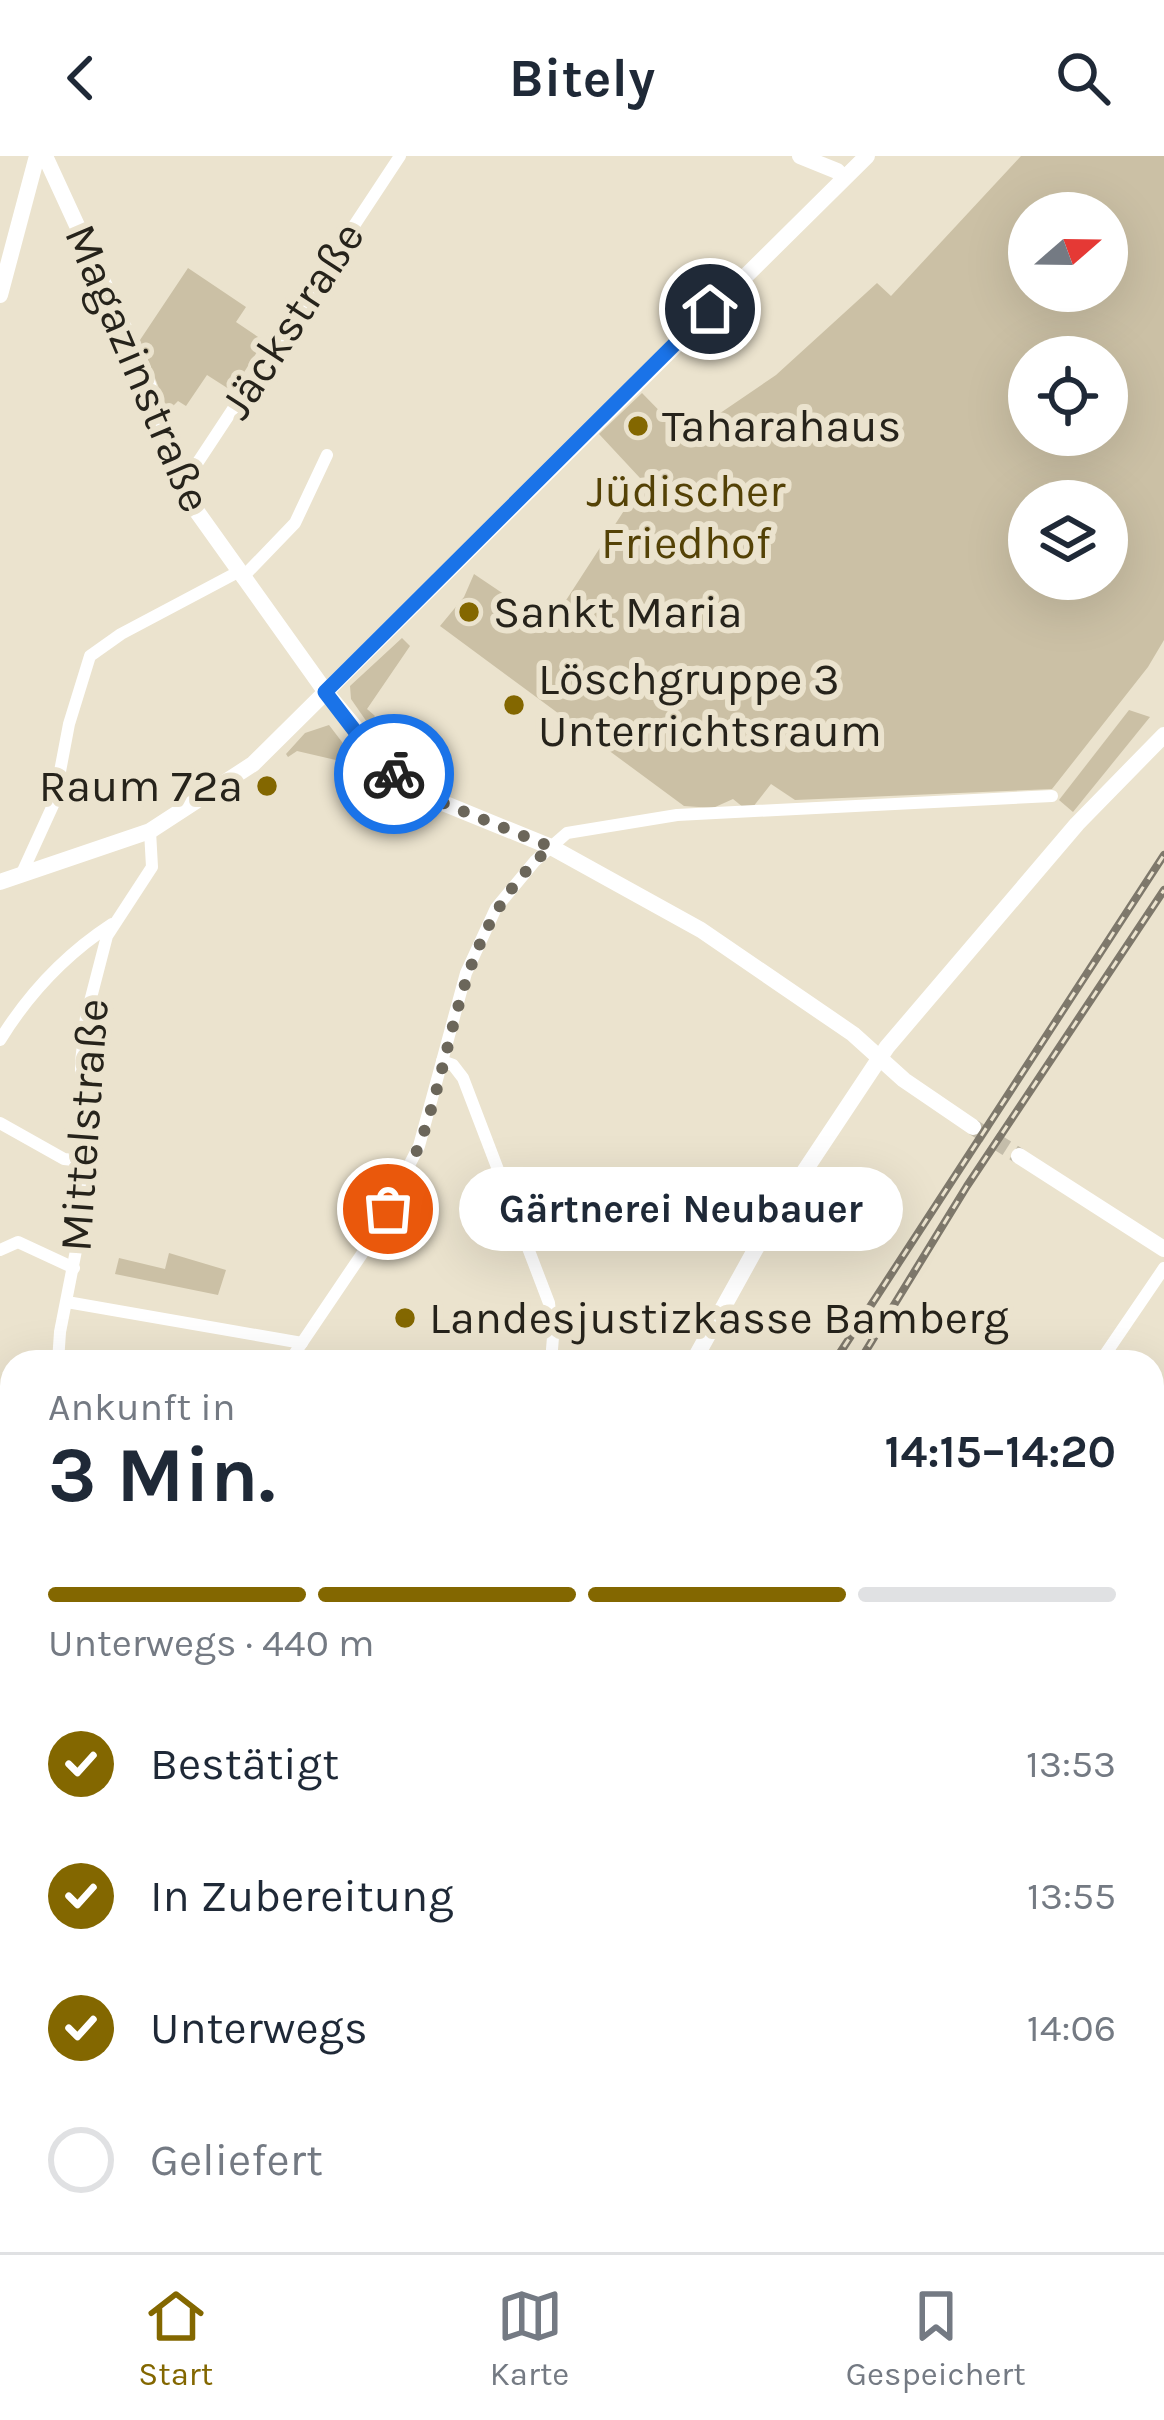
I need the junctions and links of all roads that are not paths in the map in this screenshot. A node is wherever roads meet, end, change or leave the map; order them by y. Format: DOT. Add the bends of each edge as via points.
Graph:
graph roads {
  1 [pos="41,156"];
  2 [pos="400,156"];
  3 [pos="800,156"];
  4 [pos="867,156"];
  5 [pos="844,178"];
  6 [pos="0,295"];
  7 [pos="327,455"];
  8 [pos="178,478"];
  9 [pos="240,575"];
  10 [pos="325,692"];
  11 [pos="1164,735"];
  12 [pos="1052,796"];
  13 [pos="150,831"];
  14 [pos="551,847"];
  15 [pos="22,873"];
  16 [pos="0,882"];
  17 [pos="113,924"];
  18 [pos="0,1040"];
  19 [pos="880,1058"];
  20 [pos="442,1061"];
  21 [pos="0,1123"];
  22 [pos="973,1127"];
  23 [pos="1019,1156"];
  24 [pos="82,1161"];
  25 [pos="1164,1249"];
  26 [pos="0,1250"];
  27 [pos="74,1268"];
  28 [pos="1164,1268"];
  29 [pos="67,1302"];
  30 [pos="302,1343"];
  31 [pos="60,1350"];
  32 [pos="297,1350"];
  33 [pos="551,1350"];
  34 [pos="700,1350"];
  35 [pos="1108,1350"];
  1 -- 6 [label="street"];
  1 -- 8 [label="street, Magazinstraße" via="143,369"];
  2 -- 8 [label="street, Jäckstraße" via="198,462"];
  3 -- 5 [label="street"];
  4 -- 5 [label="street"];
  5 -- 10 [label="street"];
  7 -- 9 [label="street" via="295,523"];
  8 -- 9 [label="street, Magazinstraße"];
  9 -- 10 [label="street, Magazinstraße"];
  9 -- 15 [label="street" via="90,656 54,803"];
  10 -- 13 [label="street" via="243,772"];
  10 -- 14 [label="street, Magazinstraße" via="402,780"];
  11 -- 19 [label="street" via="1077,824"];
  12 -- 14 [label="street" via="649,818 583,827"];
  13 -- 15 [label="street"];
  13 -- 17 [label="street, Mittelstraße" via="152,867"];
  14 -- 19 [label="street, Magazinstraße" via="701,930"];
  14 -- 20 [label="street" via="490,921"];
  15 -- 16 [label="street"];
  17 -- 18 [label="street" via="69,956"];
  17 -- 24 [label="street, Mittelstraße" via="82,1045"];
  19 -- 22 [label="street, Magazinstraße"];
  19 -- 34 [label="street" via="776,1214"];
  20 -- 30 [label="street" via="422,1138 393,1199"];
  20 -- 33 [label="street" via="464,1078 546,1294"];
  21 -- 24 [label="street" via="64,1160"];
  23 -- 25 [label="street"];
  24 -- 27 [label="street, Mittelstraße"];
  26 -- 27 [label="street" via="18,1242"];
  27 -- 29 [label="street, Mittelstraße"];
  28 -- 35 [label="street"];
  29 -- 30 [label="street"];
  29 -- 31 [label="street, Mittelstraße"];
  30 -- 32 [label="street"];
}
